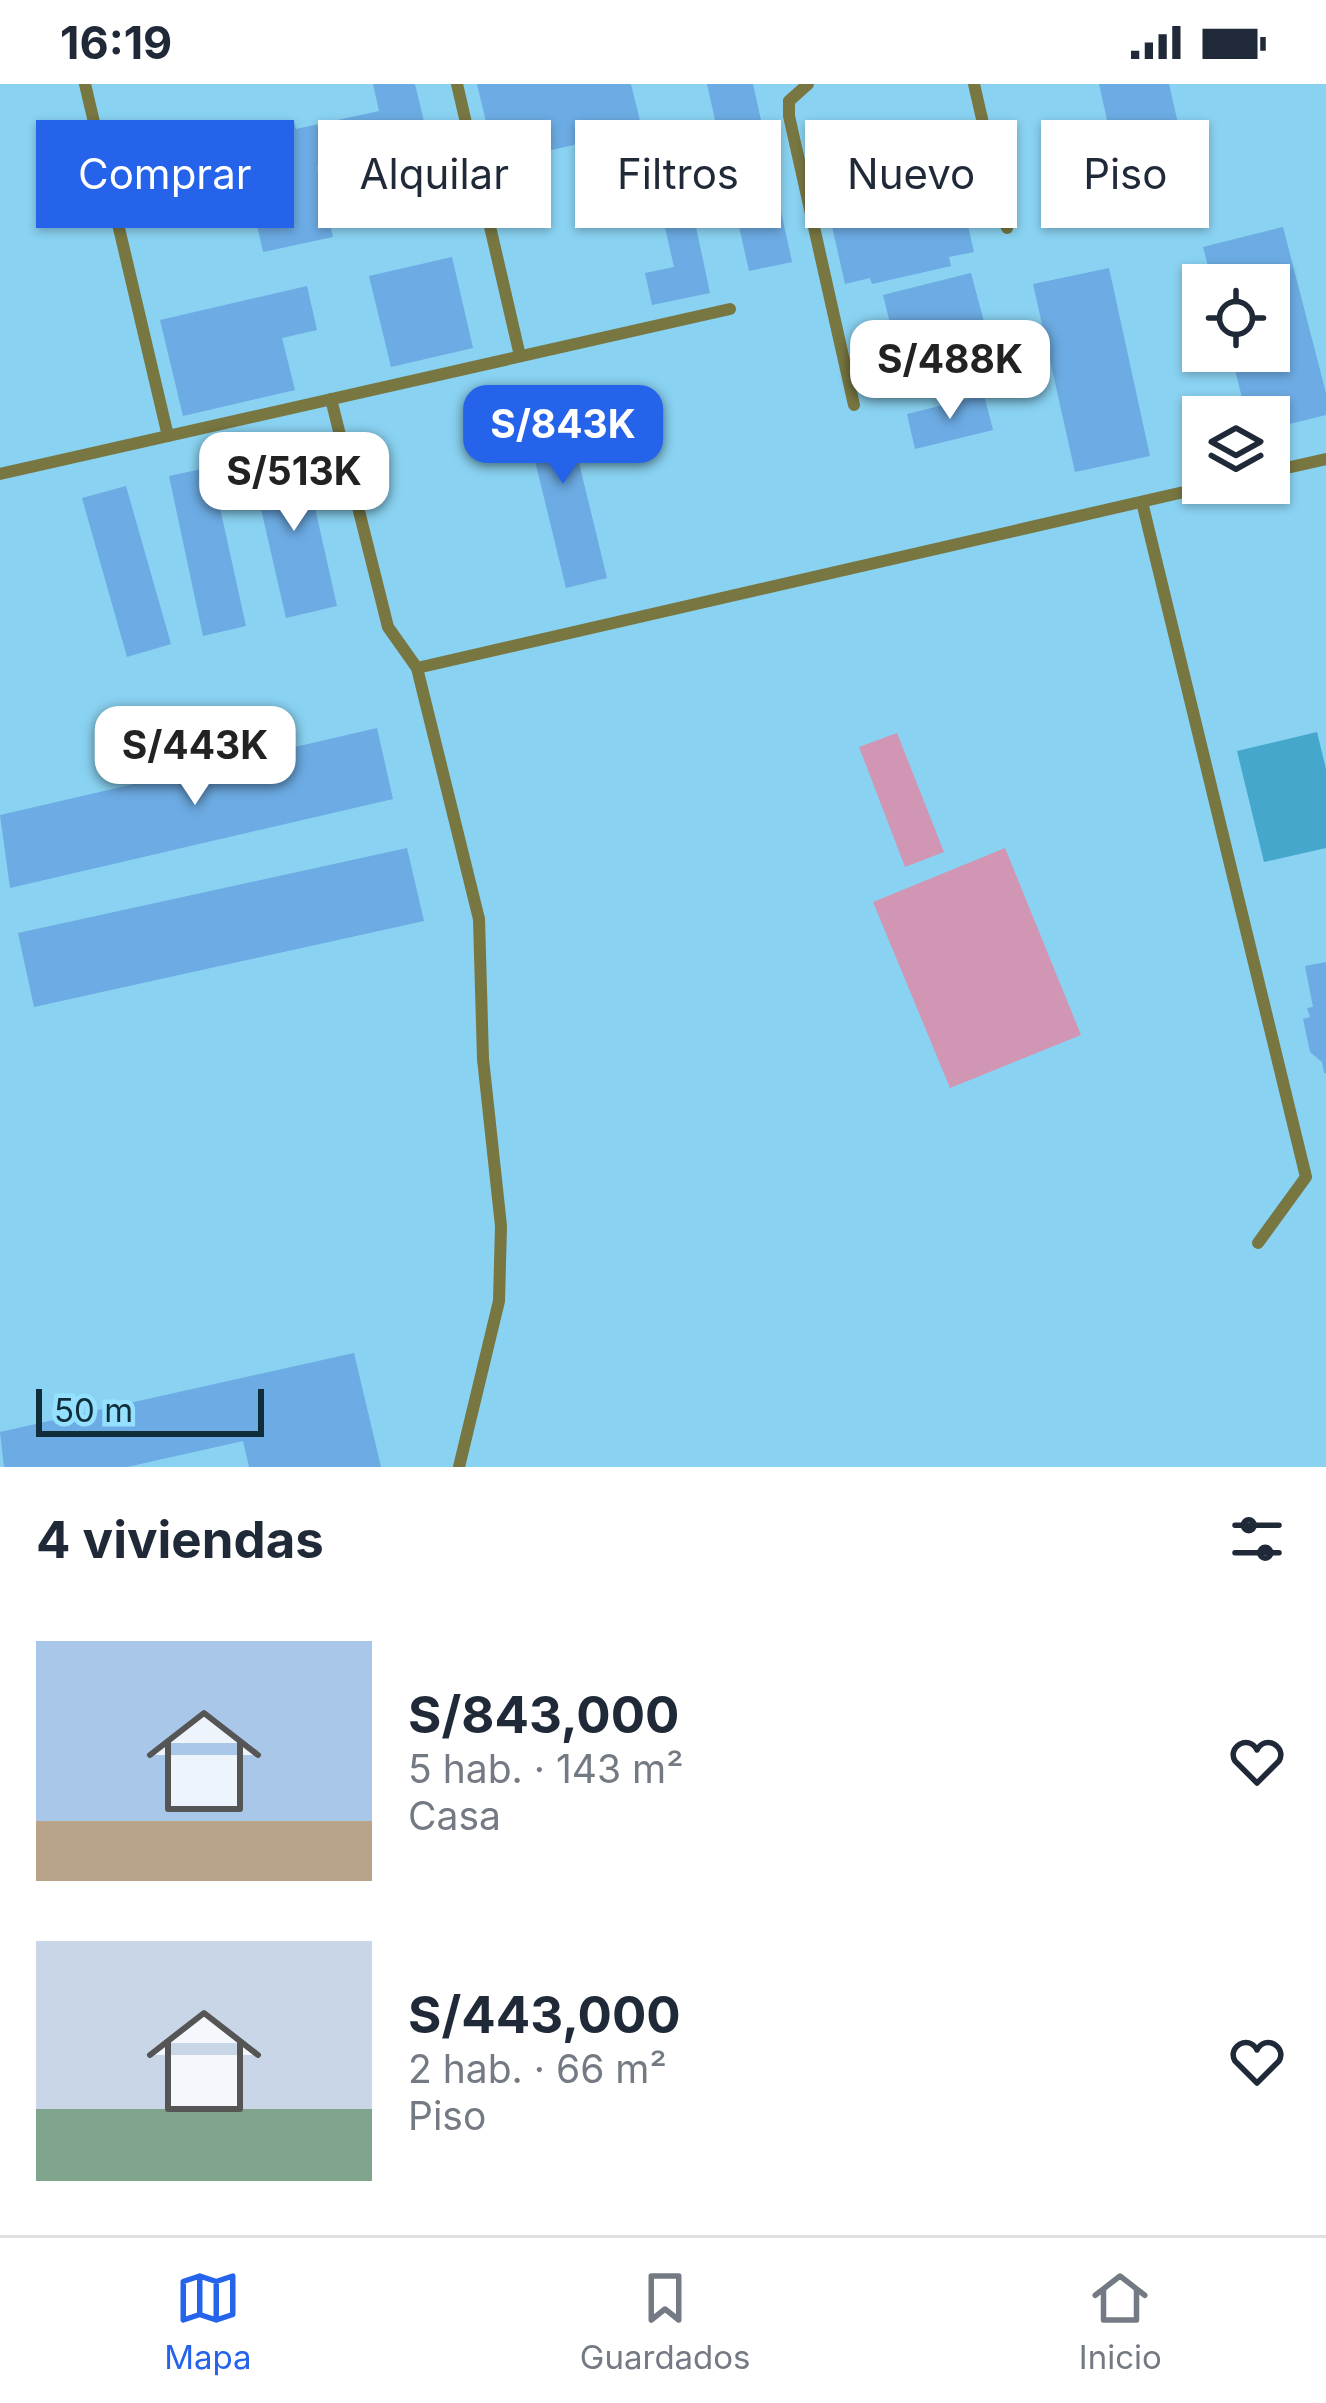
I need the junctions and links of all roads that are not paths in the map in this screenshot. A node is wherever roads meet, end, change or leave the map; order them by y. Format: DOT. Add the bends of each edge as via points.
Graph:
graph roads {
  1 [pos="85,84"];
  2 [pos="457,84"];
  3 [pos="808,84"];
  4 [pos="974,84"];
  5 [pos="982,120"];
  6 [pos="730,309"];
  7 [pos="520,356"];
  8 [pos="331,399"];
  9 [pos="854,405"];
  10 [pos="168,436"];
  11 [pos="1326,459"];
  12 [pos="1290,467"];
  13 [pos="0,474"];
  14 [pos="1182,493"];
  15 [pos="1142,502"];
  16 [pos="417,668"];
  17 [pos="1258,1244"];
  18 [pos="459,1467"];
  1 -- 10 [label="lane"];
  2 -- 7 [label="lane"];
  3 -- 9 [label="lane" via="789,101 789,116"];
  4 -- 5 [label="lane"];
  6 -- 7 [label="lane"];
  7 -- 8 [label="lane"];
  8 -- 10 [label="lane"];
  8 -- 16 [label="lane" via="388,627"];
  10 -- 13 [label="lane"];
  11 -- 12 [label="lane"];
  14 -- 15 [label="lane"];
  15 -- 16 [label="lane"];
  15 -- 17 [label="lane" via="1306,1177"];
  16 -- 18 [label="lane" via="479,919 482,1059 501,1226 499,1300"];
}
